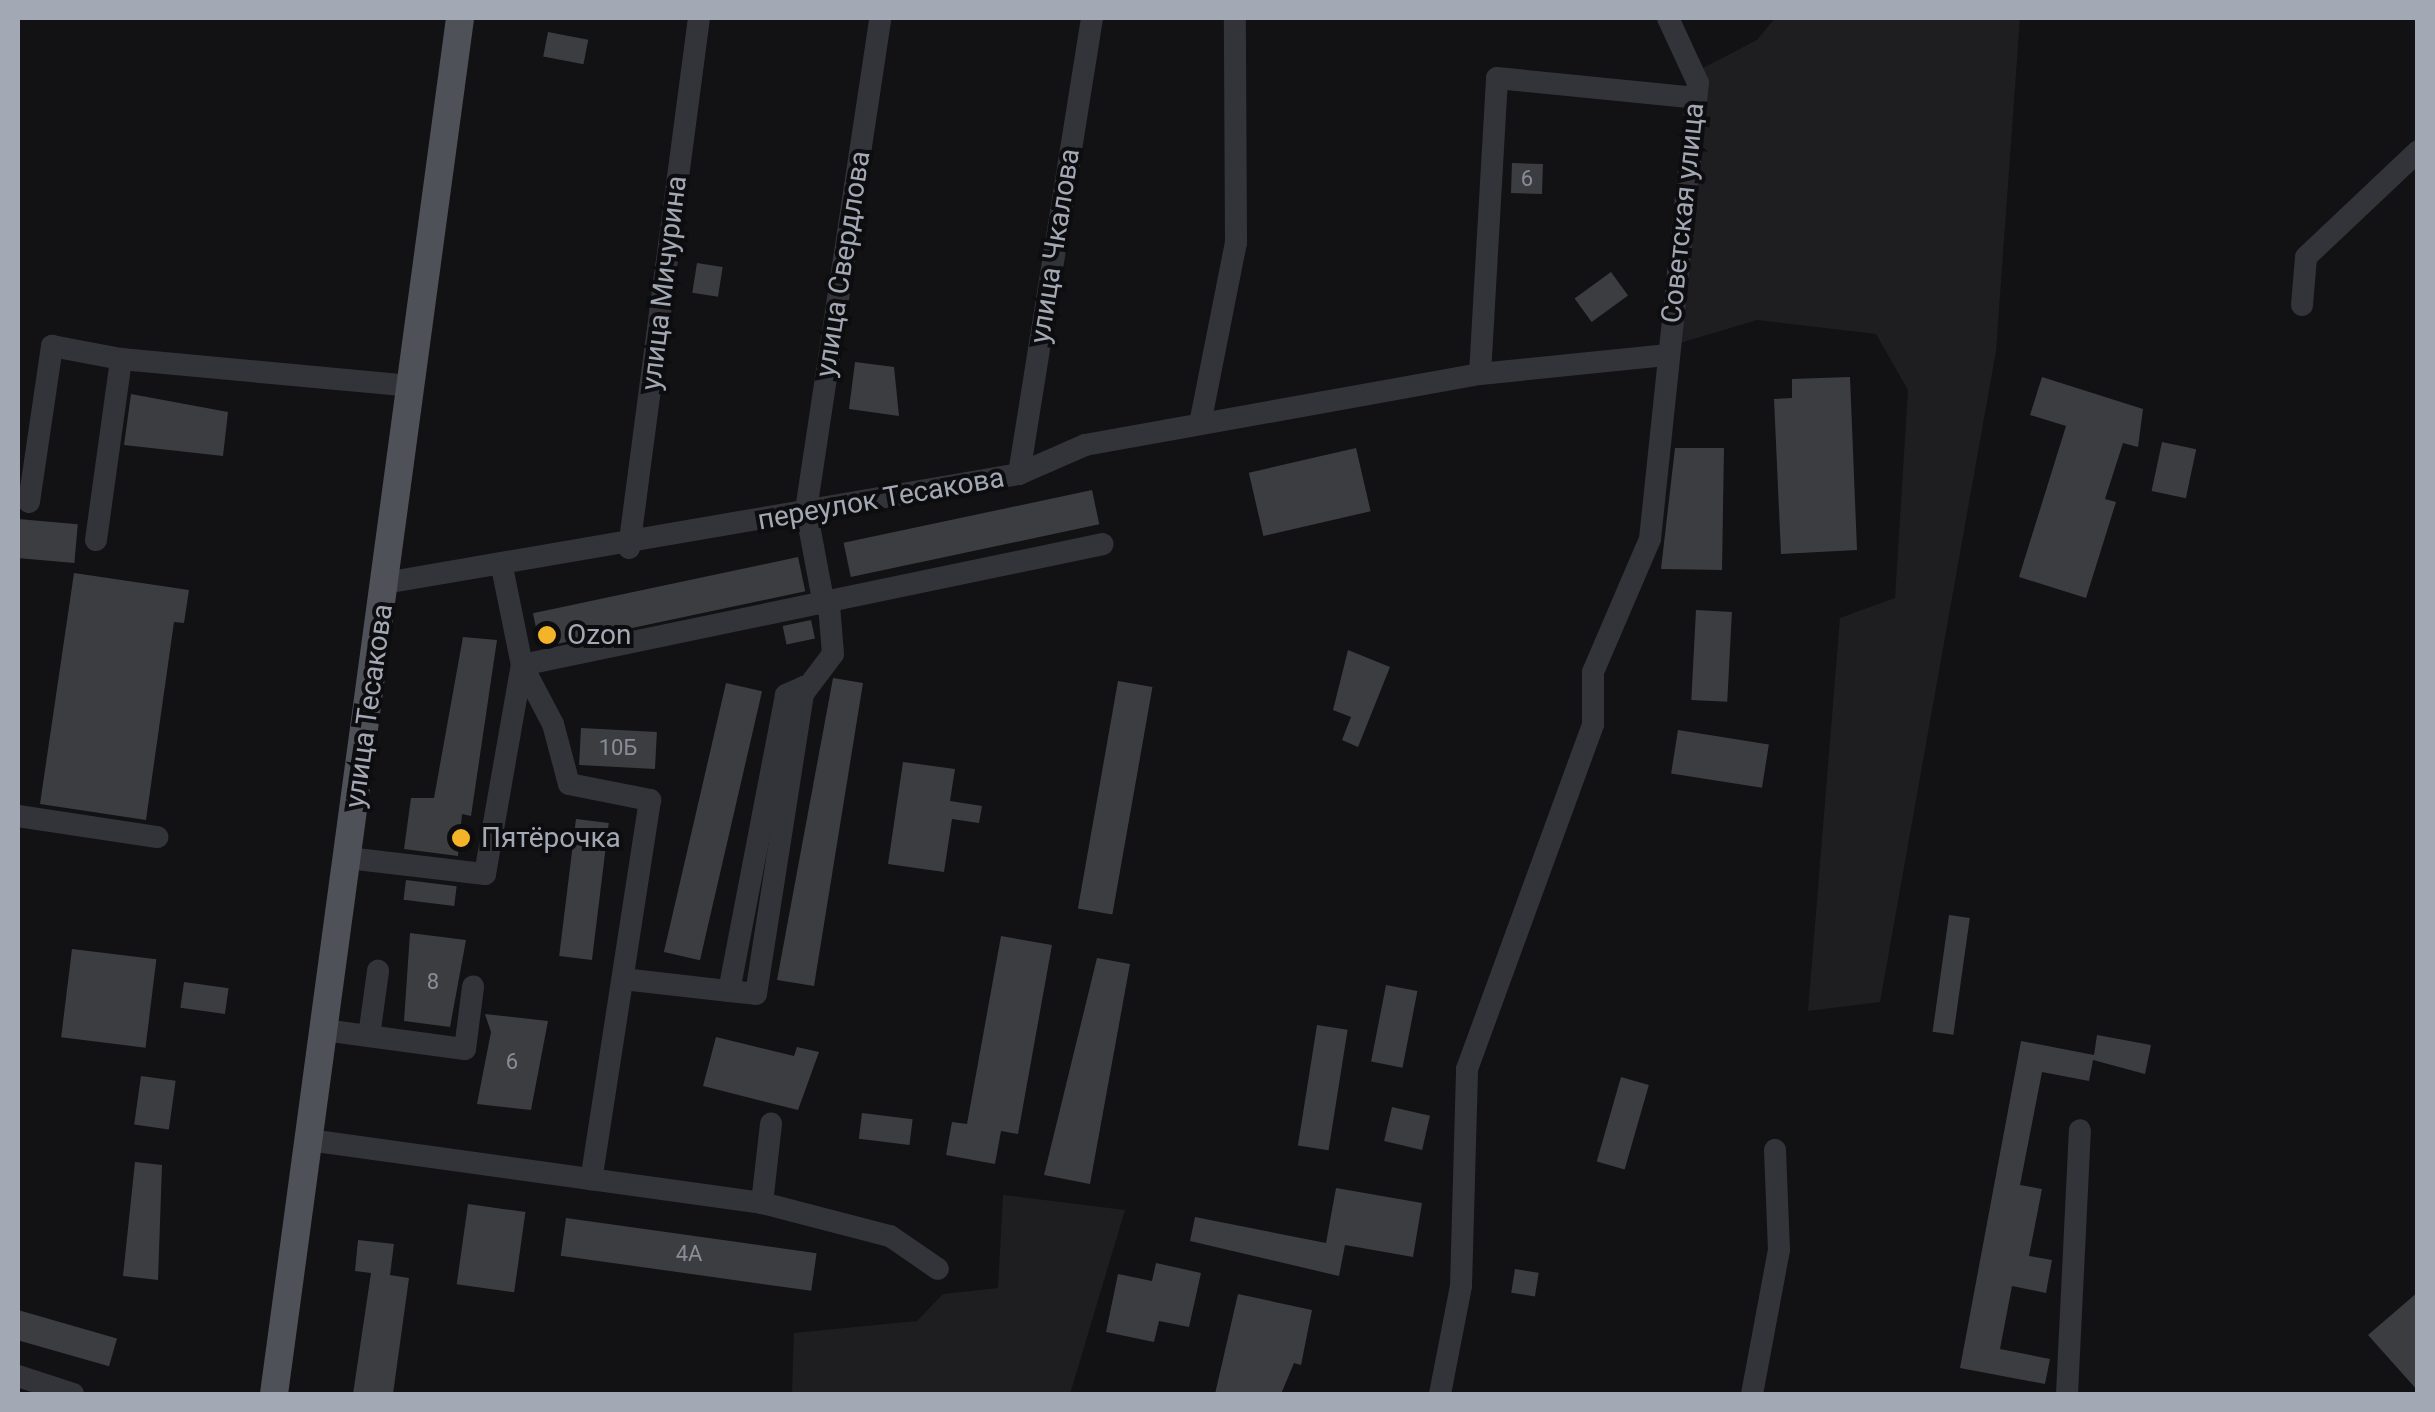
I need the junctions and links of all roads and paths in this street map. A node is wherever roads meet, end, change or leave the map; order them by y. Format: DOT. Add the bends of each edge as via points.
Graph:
graph roads {
  1 [pos="460,18"];
  2 [pos="699,18"];
  3 [pos="880,18"];
  4 [pos="1092,18"];
  5 [pos="1236,18"];
  6 [pos="1668,18"];
  7 [pos="1696,98"];
  8 [pos="2418,152"];
  9 [pos="2302,305"];
  10 [pos="1668,356"];
  11 [pos="121,358"];
  12 [pos="1480,374"];
  13 [pos="412,386"];
  14 [pos="1200,424"];
  15 [pos="1019,474"];
  16 [pos="28,502"];
  17 [pos="806,510"];
  18 [pos="96,540"];
  19 [pos="1103,544"];
  20 [pos="629,548"];
  21 [pos="502,567"];
  22 [pos="385,584"];
  23 [pos="827,605"];
  24 [pos="522,666"];
  25 [pos="18,816"];
  26 [pos="157,837"];
  27 [pos="348,858"];
  28 [pos="378,971"];
  29 [pos="623,978"];
  30 [pos="473,987"];
  31 [pos="324,1030"];
  32 [pos="369,1036"];
  33 [pos="771,1124"];
  34 [pos="2080,1130"];
  35 [pos="309,1140"];
  36 [pos="1775,1150"];
  37 [pos="591,1179"];
  38 [pos="762,1203"];
  39 [pos="938,1269"];
  40 [pos="18,1376"];
  41 [pos="73,1394"];
  42 [pos="274,1394"];
  43 [pos="1440,1394"];
  44 [pos="1752,1394"];
  45 [pos="2067,1394"];
  1 -- 13 [label="main road, улица Тесакова"];
  2 -- 20 [label="street, улица Мичурина"];
  3 -- 17 [label="street, улица Свердлова"];
  4 -- 15 [label="street, улица Чкалова"];
  5 -- 14 [label="street" via="1236,243"];
  6 -- 7 [label="street, Советская улица"];
  7 -- 10 [label="street, Советская улица"];
  7 -- 12 [label="street" via="1497,78"];
  8 -- 9 [label="street" via="2306,257"];
  10 -- 12 [label="street, переулок Тесакова"];
  10 -- 43 [label="street, Советская улица" via="1650,539 1593,672 1593,724 1467,1069 1461,1286"];
  11 -- 13 [label="street"];
  11 -- 16 [label="street" via="52,346"];
  11 -- 18 [label="street"];
  12 -- 14 [label="street, переулок Тесакова"];
  13 -- 22 [label="main road, улица Тесакова"];
  14 -- 15 [label="street, переулок Тесакова" via="1085,445"];
  15 -- 17 [label="street, переулок Тесакова"];
  17 -- 20 [label="street, переулок Тесакова"];
  17 -- 23 [label="street, улица Свердлова"];
  19 -- 23 [label="street"];
  20 -- 21 [label="street, переулок Тесакова"];
  21 -- 22 [label="street, переулок Тесакова"];
  21 -- 24 [label="street"];
  22 -- 27 [label="main road, улица Тесакова"];
  23 -- 24 [label="street"];
  23 -- 29 [label="street, улица Свердлова" via="833,654 806,690 756,994"];
  24 -- 27 [label="street" via="485,874"];
  24 -- 29 [label="street" via="553,724 569,784 650,800"];
  25 -- 26 [label="street"];
  27 -- 31 [label="main road, улица Тесакова"];
  28 -- 32 [label="street"];
  29 -- 37 [label="street"];
  30 -- 32 [label="street" via="465,1049"];
  31 -- 32 [label="street"];
  31 -- 35 [label="main road, улица Тесакова"];
  33 -- 38 [label="street"];
  34 -- 45 [label="street"];
  35 -- 37 [label="street"];
  35 -- 42 [label="main road, улица Тесакова"];
  36 -- 44 [label="street" via="1779,1250"];
  37 -- 38 [label="street"];
  38 -- 39 [label="street" via="890,1236"];
  40 -- 41 [label="street"];
}
